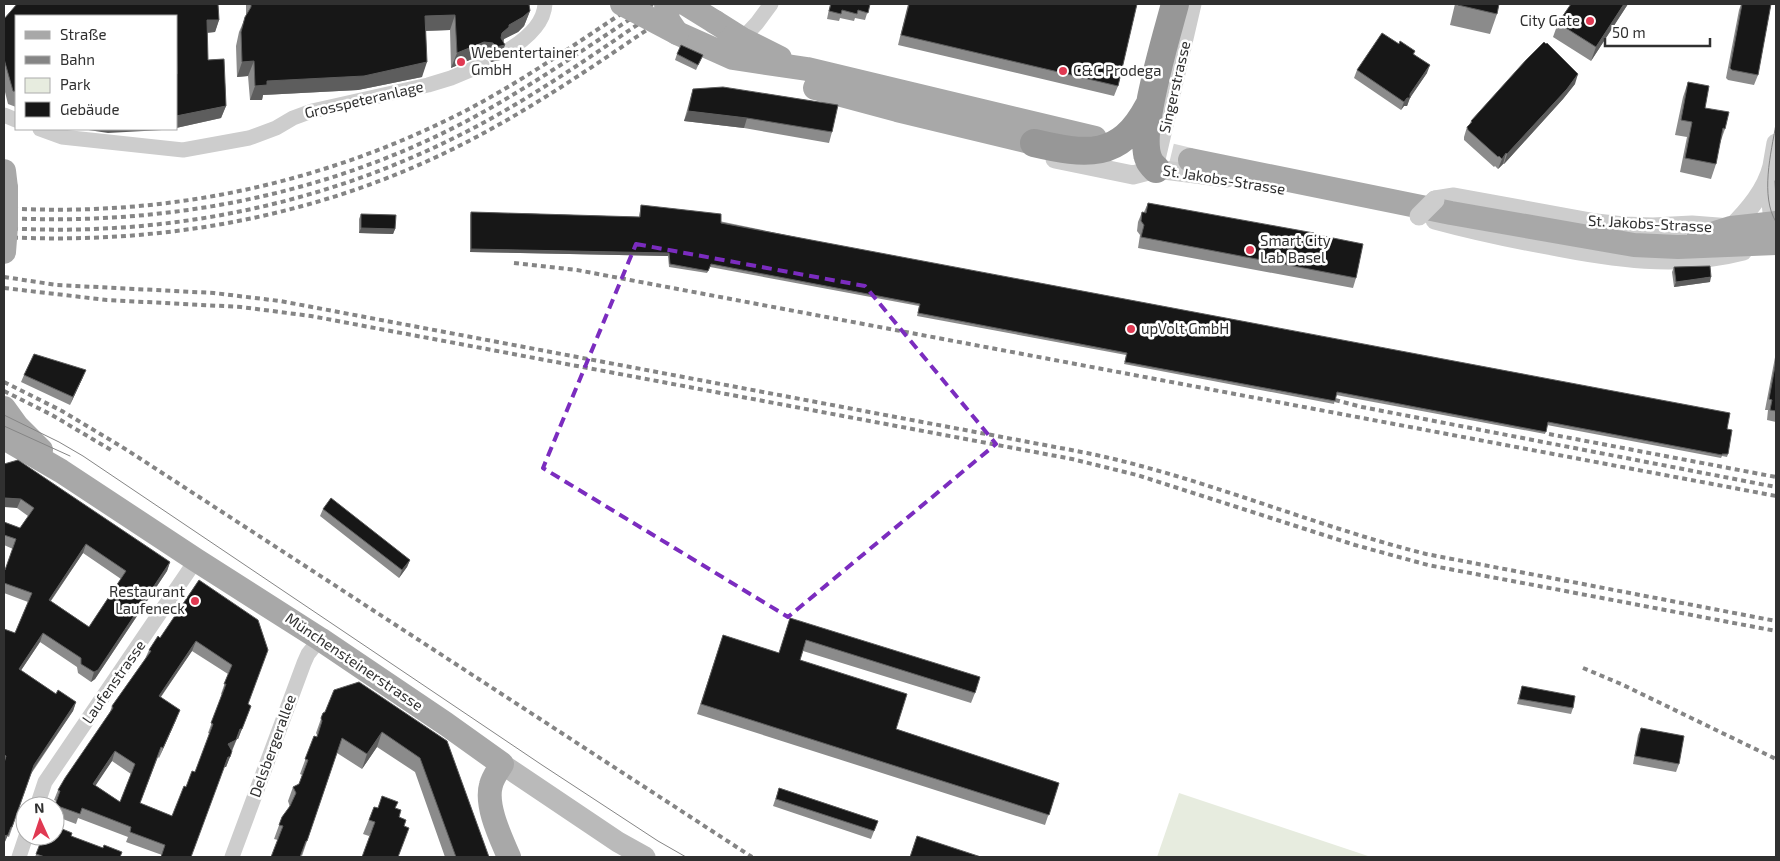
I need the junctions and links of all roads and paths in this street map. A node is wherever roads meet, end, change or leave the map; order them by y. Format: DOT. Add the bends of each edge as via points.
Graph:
graph roads {
  1 [pos="544,4"];
  2 [pos="622,4"];
  3 [pos="666,4"];
  4 [pos="686,4"];
  5 [pos="771,4"];
  6 [pos="1174,4"];
  7 [pos="1194,4"];
  8 [pos="677,33"];
  9 [pos="738,49"];
  10 [pos="504,52"];
  11 [pos="482,65"];
  12 [pos="1149,105"];
  13 [pos="43,130"];
  14 [pos="1095,138"];
  15 [pos="1776,143"];
  16 [pos="1047,146"];
  17 [pos="1190,160"];
  18 [pos="1156,169"];
  19 [pos="1774,175"];
  20 [pos="5,179"];
  21 [pos="1419,216"];
  22 [pos="1774,232"];
  23 [pos="1733,236"];
  24 [pos="4,252"];
  25 [pos="4,408"];
  26 [pos="4,439"];
  27 [pos="61,471"];
  28 [pos="196,560"];
  29 [pos="320,639"];
  30 [pos="502,764"];
  31 [pos="40,796"];
  32 [pos="232,857"];
  33 [pos="509,857"];
  34 [pos="644,857"];
  1 -- 10 [label="street" via="538,24"];
  2 -- 8 [label="main road, bridge"];
  3 -- 8 [label="main road, bridge" via="668,20"];
  4 -- 9 [label="main road, bridge" via="715,22"];
  5 -- 9 [label="street"];
  6 -- 12 [label="highway"];
  7 -- 18 [label="street, Singerstrasse"];
  8 -- 9 [label="main road"];
  9 -- 14 [label="main road" via="807,69"];
  9 -- 16 [label="main road" via="806,85"];
  11 -- 13 [label="street, Grosspeteranlage" via="428,85 312,111 249,138 183,150 62,136"];
  12 -- 16 [label="highway" via="1130,134 1104,150 1086,152"];
  12 -- 18 [label="highway" via="1148,159"];
  15 -- 19 [label="street"];
  16 -- 18 [label="street, St. Jakobs-Strasse" via="1053,158 1109,171 1133,175"];
  17 -- 23 [label="main road, St. Jakobs-Strasse" via="1451,213 1634,245 1678,247"];
  18 -- 21 [label="street, St. Jakobs-Strasse" via="1218,176"];
  19 -- 22 [label="street" via="1770,200"];
  19 -- 23 [label="street" via="1744,215"];
  20 -- 24 [label="main road, bridge"];
  21 -- 22 [label="street, St. Jakobs-Strasse" via="1482,233 1593,254 1650,259 1720,257"];
  21 -- 23 [label="street, St. Jakobs-Strasse, bridge" via="1435,200 1454,197 1570,219 1624,226 1692,225"];
  22 -- 23 [label="main road, St. Jakobs-Strasse"];
  25 -- 27 [label="main road, Münchensteinerstrasse"];
  26 -- 27 [label="main road, Münchensteinerstrasse"];
  27 -- 28 [label="main road, Münchensteinerstrasse"];
  28 -- 29 [label="main road, Münchensteinerstrasse"];
  28 -- 31 [label="street, Laufenstrasse" via="45,782"];
  29 -- 30 [label="main road, Münchensteinerstrasse"];
  29 -- 32 [label="street, Delsbergerallee" via="304,663"];
  30 -- 33 [label="main road" via="495,774 490,793 493,815"];
  30 -- 34 [label="main road, Münchensteinerstrasse"];
}
